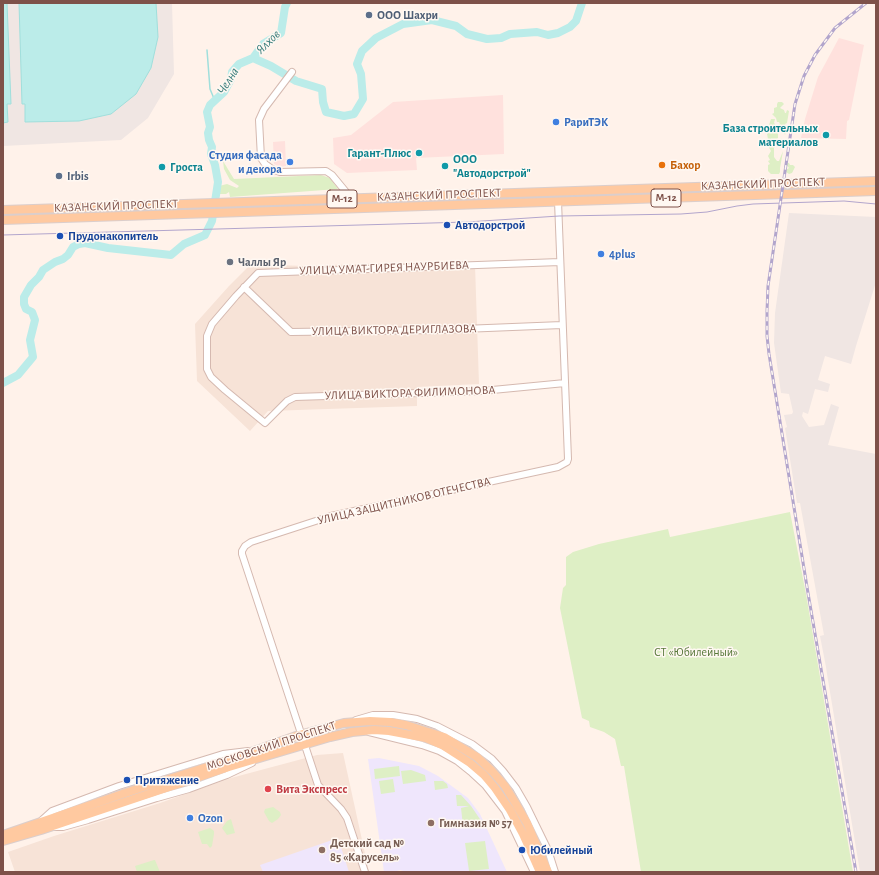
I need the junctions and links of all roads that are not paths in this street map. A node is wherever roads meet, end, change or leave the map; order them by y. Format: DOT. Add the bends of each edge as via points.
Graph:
graph roads {
  1 [pos="292,72"];
  2 [pos="876,181"];
  3 [pos="679,187"];
  4 [pos="876,191"];
  5 [pos="351,198"];
  6 [pos="676,198"];
  7 [pos="558,201"];
  8 [pos="266,202"];
  9 [pos="3,210"];
  10 [pos="266,211"];
  11 [pos="3,220"];
  12 [pos="560,262"];
  13 [pos="244,287"];
  14 [pos="562,325"];
  15 [pos="565,384"];
  16 [pos="264,423"];
  17 [pos="344,723"];
  18 [pos="364,731"];
  19 [pos="301,734"];
  20 [pos="304,744"];
  21 [pos="39,827"];
  22 [pos="3,835"];
  23 [pos="3,841"];
  24 [pos="365,872"];
  25 [pos="534,872"];
  26 [pos="540,872"];
  27 [pos="548,872"];
  28 [pos="555,872"];
  1 -- 5 [label="street" via="264,109 259,120 261,158 265,164 280,172 326,171"];
  2 -- 3 [label="main road, КАЗАНСКИЙ ПРОСПЕКТ / М-12"];
  3 -- 5 [label="main road, КАЗАНСКИЙ ПРОСПЕКТ / М-12"];
  3 -- 6 [label="main road" via="683,192"];
  4 -- 6 [label="main road, КАЗАНСКИЙ ПРОСПЕКТ / М-12"];
  5 -- 8 [label="main road, КАЗАНСКИЙ ПРОСПЕКТ / М-12"];
  6 -- 7 [label="main road, КАЗАНСКИЙ ПРОСПЕКТ / М-12"];
  7 -- 10 [label="main road, КАЗАНСКИЙ ПРОСПЕКТ / М-12"];
  7 -- 12 [label="street"];
  8 -- 9 [label="main road, КАЗАНСКИЙ ПРОСПЕКТ / М-12"];
  8 -- 10 [label="main road" via="258,207"];
  10 -- 11 [label="main road, КАЗАНСКИЙ ПРОСПЕКТ / М-12"];
  12 -- 13 [label="street, УЛИЦА УМАТ-ГИРЕЯ НАУРБИЕВА" via="258,273"];
  12 -- 14 [label="street"];
  13 -- 14 [label="street, УЛИЦА ВИКТОРА ДЕРИГЛАЗОВА" via="291,332"];
  13 -- 16 [label="street, УЛИЦА УМАТ-ГИРЕЯ НАУРБИЕВА" via="212,324 207,336 208,369 211,377"];
  14 -- 15 [label="street"];
  15 -- 16 [label="street, УЛИЦА ВИКТОРА ФИЛИМОНОВА" via="482,391 295,397 287,401"];
  15 -- 19 [label="street, УЛИЦА ЗАЩИТНИКОВ ОТЕЧЕСТВА" via="568,459 565,464 331,516 245,546 242,554"];
  17 -- 19 [label="main road, МОСКОВСКИЙ ПРОСПЕКТ"];
  17 -- 27 [label="main road, МОСКОВСКИЙ ПРОСПЕКТ" via="370,721 406,725 444,737 477,757 505,786 527,823"];
  17 -- 28 [label="street" via="373,715 393,715 437,726 472,744 492,759 516,788 548,850"];
  18 -- 20 [label="main road, МОСКОВСКИЙ ПРОСПЕКТ"];
  18 -- 25 [label="street" via="433,749 472,773 490,790 505,811"];
  18 -- 26 [label="main road, МОСКОВСКИЙ ПРОСПЕКТ" via="389,731 426,738 448,748 470,763 484,775 510,810"];
  19 -- 20 [label="street"];
  19 -- 21 [label="main road, МОСКОВСКИЙ ПРОСПЕКТ" via="134,790"];
  20 -- 21 [label="main road, МОСКОВСКИЙ ПРОСПЕКТ"];
  20 -- 24 [label="street" via="318,786 347,818"];
  21 -- 22 [label="main road, МОСКОВСКИЙ ПРОСПЕКТ"];
  21 -- 23 [label="main road, МОСКОВСКИЙ ПРОСПЕКТ"];
}
